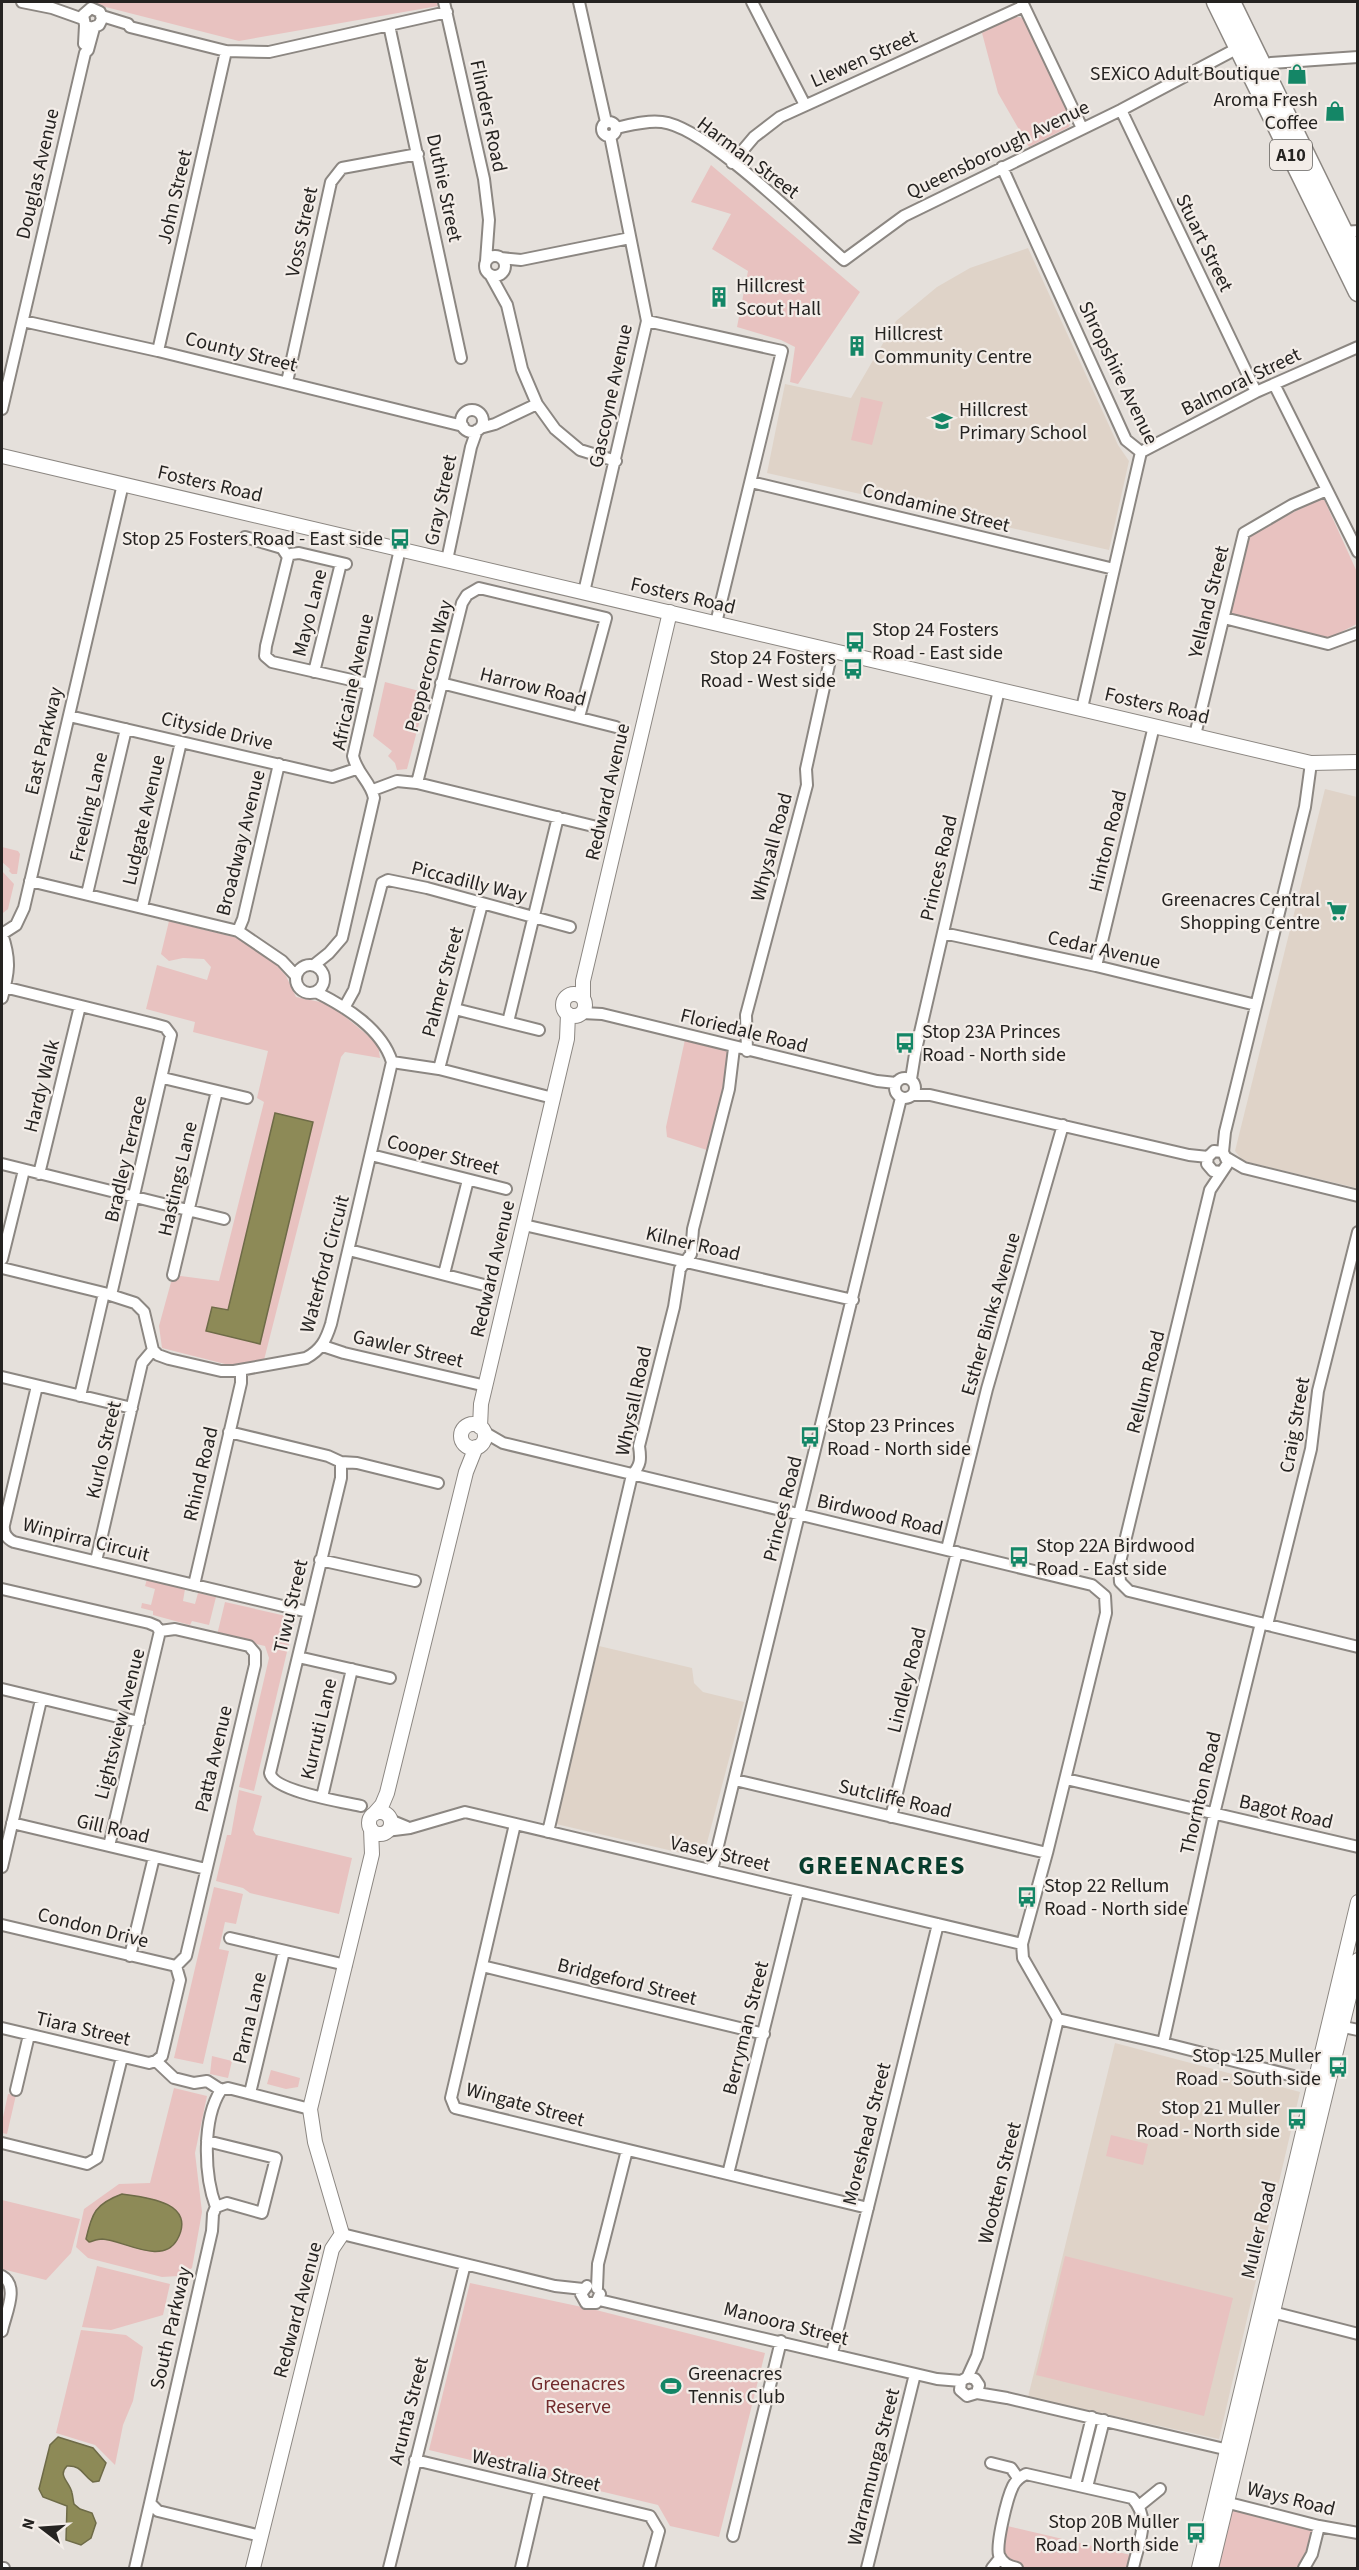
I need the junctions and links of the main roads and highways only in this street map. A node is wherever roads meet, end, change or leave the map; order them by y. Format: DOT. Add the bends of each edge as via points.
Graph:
graph roads {
  1 [pos="1216,2"];
  2 [pos="1231,2"];
  3 [pos="1244,45"];
  4 [pos="1343,234"];
  5 [pos="1358,262"];
  6 [pos="1358,292"];
  7 [pos="2,456"];
  8 [pos="670,612"];
  9 [pos="1358,762"];
  10 [pos="1358,1902"];
  11 [pos="1358,1960"];
  12 [pos="1335,2025"];
  13 [pos="1222,2501"];
  14 [pos="253,2568"];
  15 [pos="1198,2568"];
  16 [pos="1211,2568"];
  1 -- 3 [label="highway, A10"];
  2 -- 3 [label="highway, A10"];
  3 -- 4 [label="highway, A10"];
  4 -- 5 [label="highway, A10"];
  4 -- 6 [label="highway, A10"];
  7 -- 8 [label="main road, Fosters Road"];
  8 -- 9 [label="main road, Fosters Road" via="1316,763"];
  8 -- 14 [label="main road, Redward Avenue" via="476,1437 382,1805 382,1824 310,2109 315,2142 342,2234 332,2249"];
  10 -- 12 [label="main road, Muller Road"];
  11 -- 12 [label="main road, Muller Road"];
  12 -- 13 [label="main road, Muller Road"];
  13 -- 15 [label="main road, Muller Road"];
  13 -- 16 [label="main road, Muller Road"];
}
